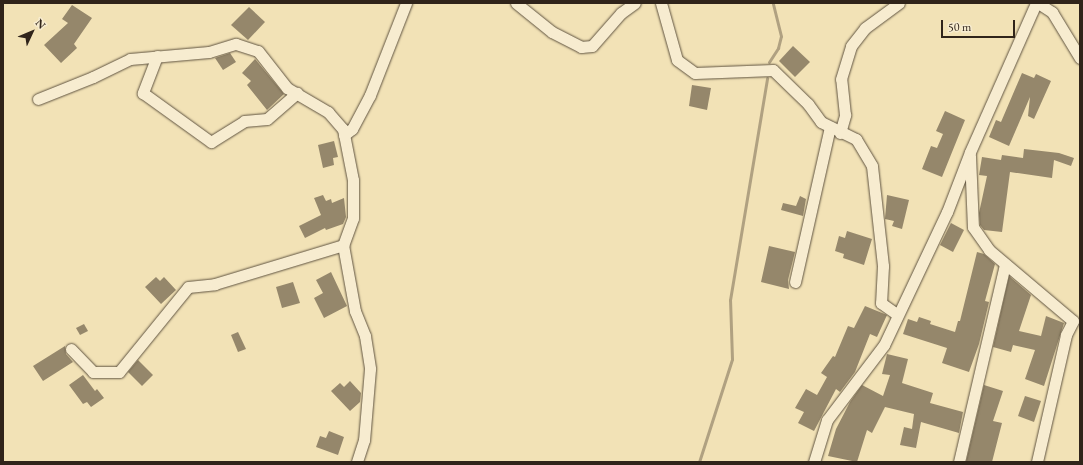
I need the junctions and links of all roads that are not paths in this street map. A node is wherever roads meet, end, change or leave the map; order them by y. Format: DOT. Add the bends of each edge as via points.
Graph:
graph roads {
  1 [pos="406,3"];
  2 [pos="516,3"];
  3 [pos="635,3"];
  4 [pos="661,3"];
  5 [pos="899,3"];
  6 [pos="1037,3"];
  7 [pos="157,56"];
  8 [pos="1080,58"];
  9 [pos="297,93"];
  10 [pos="38,99"];
  11 [pos="835,130"];
  12 [pos="344,135"];
  13 [pos="970,152"];
  14 [pos="343,244"];
  15 [pos="1005,264"];
  16 [pos="795,282"];
  17 [pos="897,314"];
  18 [pos="1077,323"];
  19 [pos="71,349"];
  20 [pos="357,462"];
  21 [pos="814,462"];
  22 [pos="959,462"];
  23 [pos="1037,462"];
  1 -- 12 [label="street" via="370,95 352,129"];
  2 -- 3 [label="street" via="552,32 581,47 592,46 621,14"];
  4 -- 11 [label="street" via="677,60 695,73 773,70 808,104 821,122"];
  5 -- 11 [label="street" via="865,28 852,46 841,79 845,115"];
  6 -- 8 [label="street" via="1052,12"];
  6 -- 13 [label="street"];
  7 -- 9 [label="street" via="209,52 236,44 258,51 287,88"];
  7 -- 9 [label="street" via="143,93 211,142 244,121 267,119"];
  7 -- 10 [label="street" via="130,59 94,77"];
  9 -- 12 [label="street" via="328,112 343,130"];
  11 -- 16 [label="street"];
  11 -- 17 [label="street" via="856,139 872,166 883,266 881,303"];
  12 -- 14 [label="street" via="353,180 353,218"];
  13 -- 15 [label="street" via="973,227 989,250"];
  13 -- 17 [label="street" via="947,212"];
  14 -- 19 [label="street" via="215,284 188,287 118,372 92,372"];
  14 -- 20 [label="street" via="355,310 365,336 370,369 364,440"];
  15 -- 18 [label="street"];
  15 -- 22 [label="street"];
  17 -- 21 [label="street" via="884,345 827,420"];
  18 -- 23 [label="street" via="1066,334"];
}
